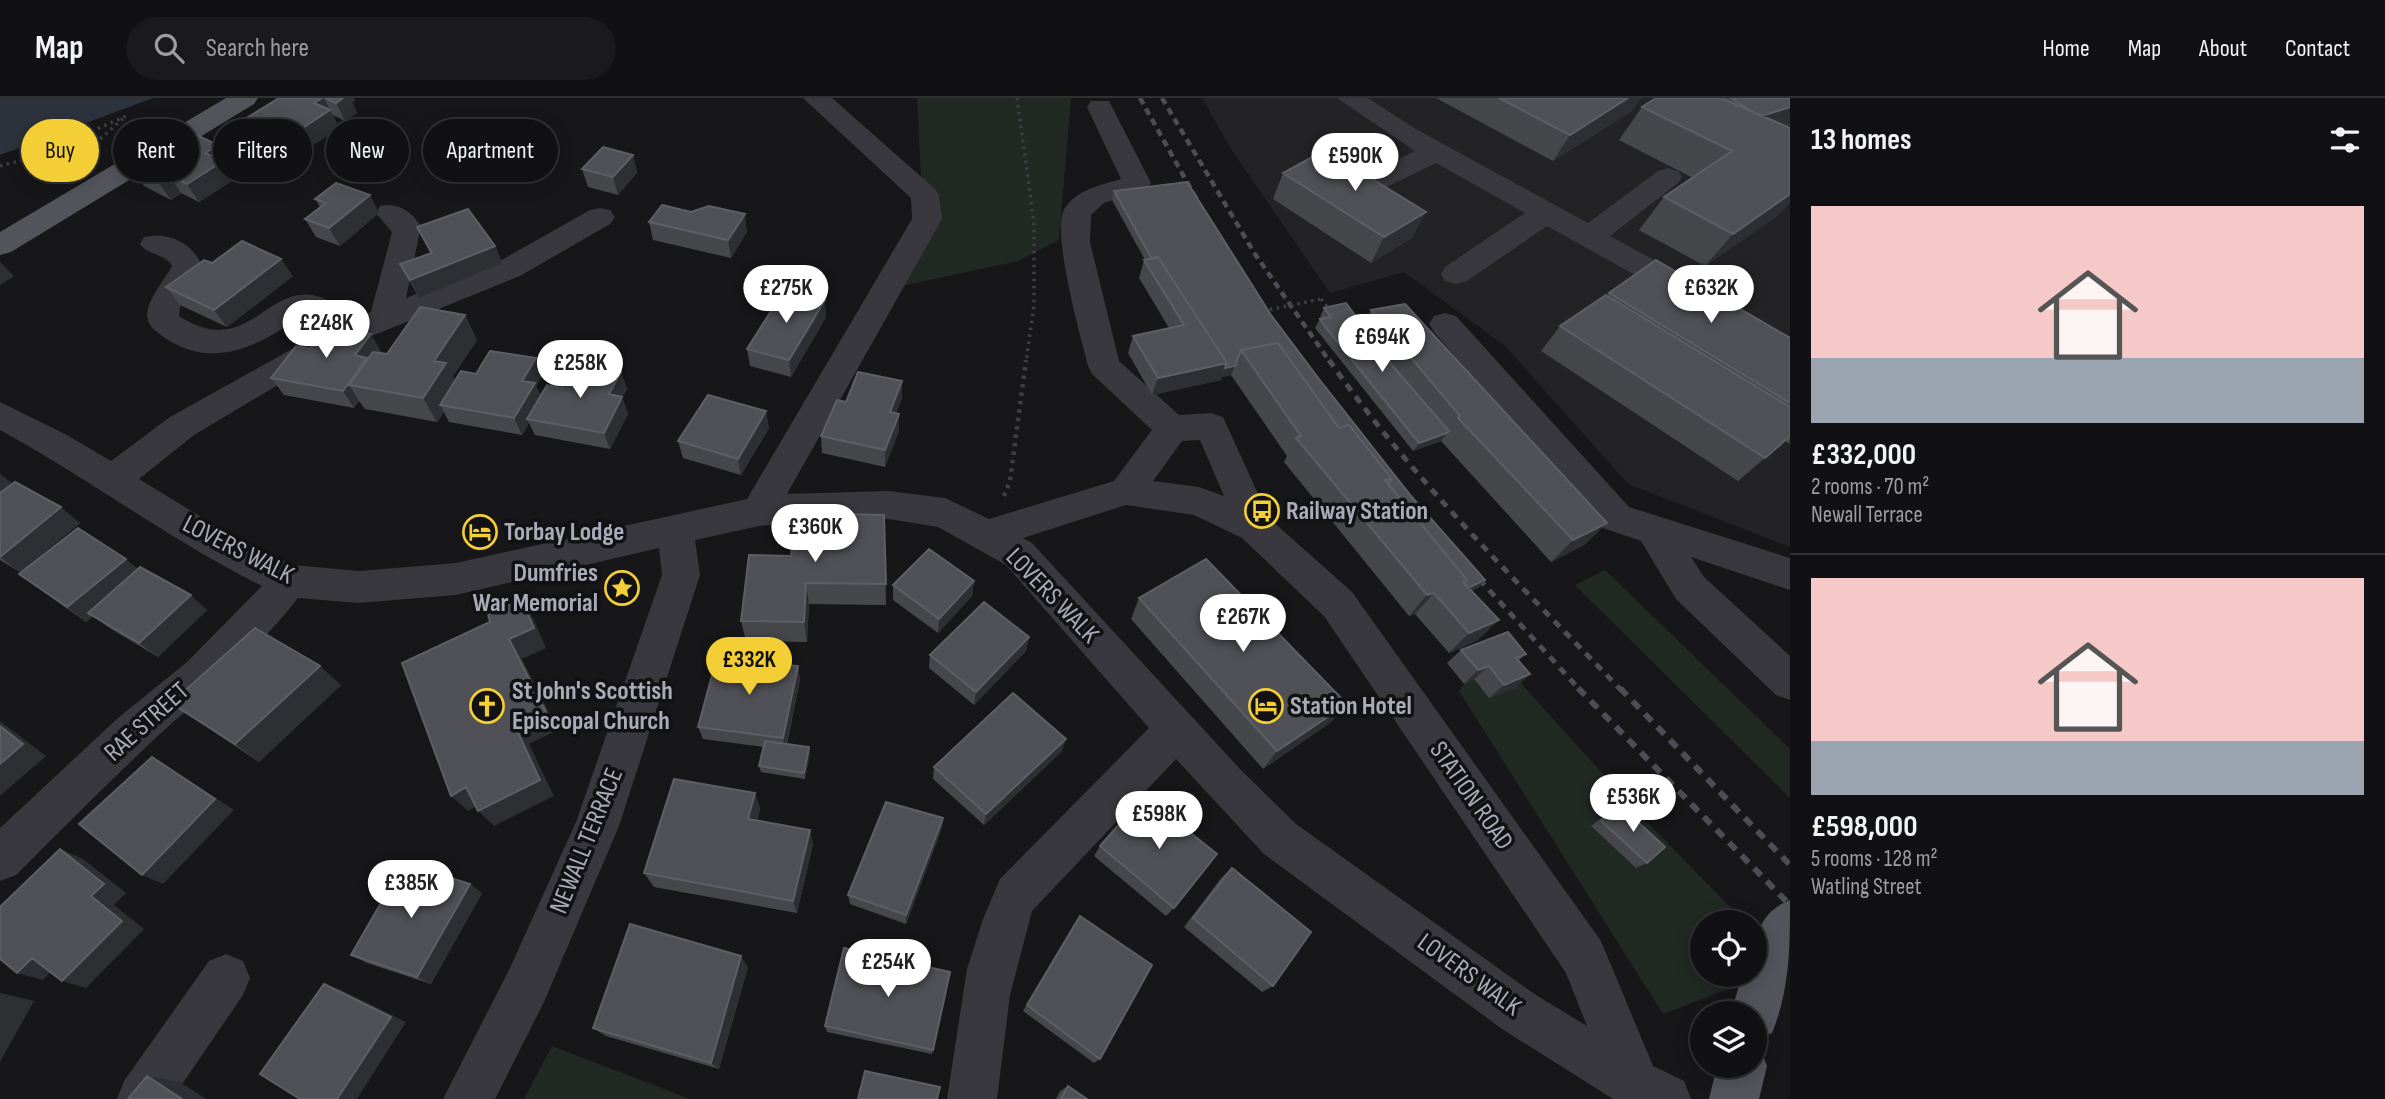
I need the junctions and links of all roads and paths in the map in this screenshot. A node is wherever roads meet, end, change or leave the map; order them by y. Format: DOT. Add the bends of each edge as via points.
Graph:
graph roads {
  1 [pos="245,98"];
  2 [pos="816,98"];
  3 [pos="1017,98"];
  4 [pos="1350,98"];
  5 [pos="1100,107"];
  6 [pos="99,128"];
  7 [pos="99,140"];
  8 [pos="1436,152"];
  9 [pos="21,160"];
  10 [pos="0,166"];
  11 [pos="1668,177"];
  12 [pos="1356,191"];
  13 [pos="390,213"];
  14 [pos="1546,213"];
  15 [pos="600,217"];
  16 [pos="1589,237"];
  17 [pos="155,244"];
  18 [pos="0,245"];
  19 [pos="1456,274"];
  20 [pos="1328,308"];
  21 [pos="1719,308"];
  22 [pos="1259,312"];
  23 [pos="385,318"];
  24 [pos="1445,324"];
  25 [pos="350,333"];
  26 [pos="0,415"];
  27 [pos="1171,429"];
  28 [pos="112,480"];
  29 [pos="1126,491"];
  30 [pos="759,511"];
  31 [pos="1255,527"];
  32 [pos="676,532"];
  33 [pos="1656,532"];
  34 [pos="987,535"];
  35 [pos="1790,573"];
  36 [pos="289,581"];
  37 [pos="1790,682"];
  38 [pos="1176,730"];
  39 [pos="0,859"];
  40 [pos="1780,940"];
  41 [pos="226,978"];
  42 [pos="1760,1001"];
  43 [pos="1739,1078"];
  44 [pos="1650,1092"];
  45 [pos="142,1099"];
  46 [pos="468,1099"];
  47 [pos="972,1099"];
  48 [pos="1734,1099"];
  1 -- 18 [label="main road"];
  2 -- 30 [label="street" via="925,195 927,219"];
  3 -- 34 [label="path" via="1034,223 1034,305 1010,481"];
  4 -- 8 [label="street"];
  5 -- 27 [label="street" via="1137,183 1094,197 1077,212 1075,242 1104,366"];
  6 -- 7 [label="path" via="126,116"];
  8 -- 12 [label="street"];
  8 -- 14 [label="street"];
  9 -- 10 [label="path"];
  11 -- 16 [label="street"];
  13 -- 23 [label="street" via="407,232"];
  14 -- 16 [label="street"];
  14 -- 19 [label="street"];
  15 -- 23 [label="street" via="509,269"];
  16 -- 21 [label="street"];
  17 -- 25 [label="street" via="174,250 187,266 164,307 163,321 180,334 232,344 306,303 317,304"];
  20 -- 22 [label="path, bridge" via="1321,299"];
  23 -- 25 [label="street"];
  24 -- 33 [label="street" via="1616,518"];
  25 -- 28 [label="street" via="313,349 204,413"];
  26 -- 28 [label="street, LOVERS WALK"];
  27 -- 29 [label="street"];
  27 -- 31 [label="street" via="1211,426"];
  28 -- 36 [label="street, LOVERS WALK" via="221,548"];
  29 -- 31 [label="street, STATION ROAD" via="1199,501"];
  29 -- 34 [label="street, STATION ROAD"];
  30 -- 32 [label="street, LOVERS WALK"];
  30 -- 34 [label="street, LOVERS WALK" via="889,505 945,513"];
  31 -- 44 [label="street, STATION ROAD" via="1338,604 1584,958"];
  32 -- 36 [label="street, LOVERS WALK" via="456,579 359,587"];
  32 -- 46 [label="street, NEWALL TERRACE" via="681,575 597,826 527,985"];
  33 -- 35 [label="street"];
  33 -- 37 [label="street" via="1690,588"];
  34 -- 38 [label="street, LOVERS WALK" via="1019,554"];
  36 -- 39 [label="street, RAE STREET" via="201,675 133,732"];
  38 -- 44 [label="street, LOVERS WALK" via="1280,839 1519,1012"];
  38 -- 47 [label="street" via="1016,895 1002,926"];
  40 -- 42 [label="main road"];
  41 -- 45 [label="street"];
  43 -- 48 [label="main road"];
}
